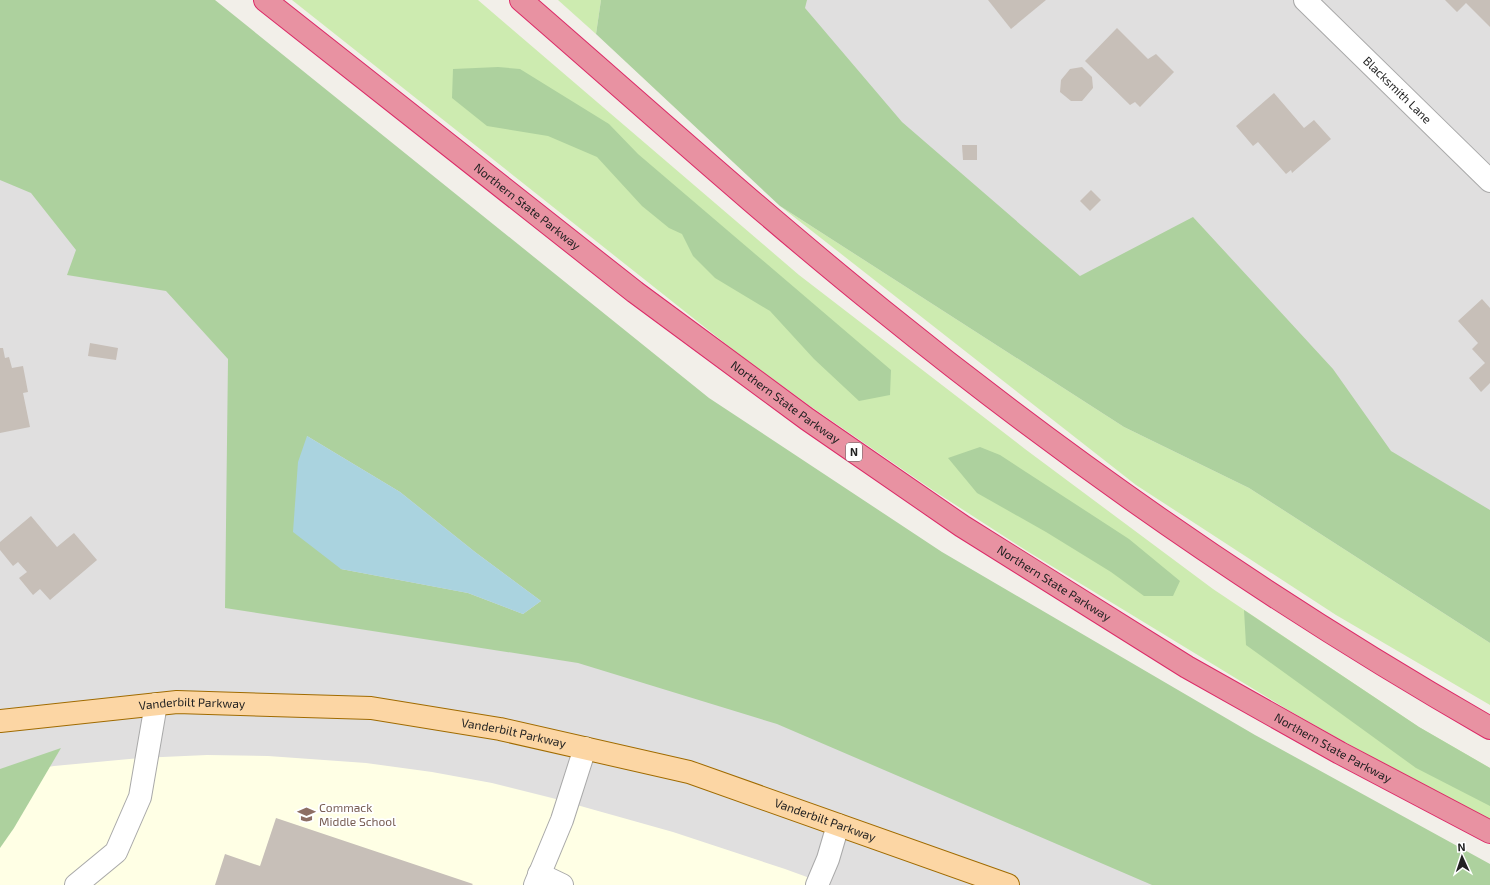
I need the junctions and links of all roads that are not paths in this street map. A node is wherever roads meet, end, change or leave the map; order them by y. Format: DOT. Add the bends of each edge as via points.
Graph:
graph roads {
  1 [pos="265,0"];
  2 [pos="521,0"];
  3 [pos="1305,0"];
  4 [pos="1490,181"];
  5 [pos="156,704"];
  6 [pos="0,721"];
  7 [pos="1490,728"];
  8 [pos="585,748"];
  9 [pos="838,825"];
  10 [pos="1490,832"];
  11 [pos="537,880"];
  12 [pos="76,885"];
  13 [pos="562,885"];
  14 [pos="817,885"];
  15 [pos="1008,885"];
  1 -- 10 [label="highway, Northern State Parkway / N" via="648,302 807,419 956,522 1187,667 1340,753"];
  2 -- 7 [label="highway" via="749,200 889,316 1019,417 1232,567 1376,661"];
  3 -- 4 [label="street, Blacksmith Lane"];
  5 -- 6 [label="main road, Vanderbilt Parkway"];
  5 -- 8 [label="main road, Vanderbilt Parkway" via="177,702 371,708 500,728"];
  5 -- 12 [label="street" via="140,797 116,852"];
  8 -- 9 [label="main road, Vanderbilt Parkway" via="689,772"];
  8 -- 11 [label="street" via="562,820"];
  9 -- 14 [label="street"];
  9 -- 15 [label="main road, Vanderbilt Parkway"];
  11 -- 13 [label="street"];
}
